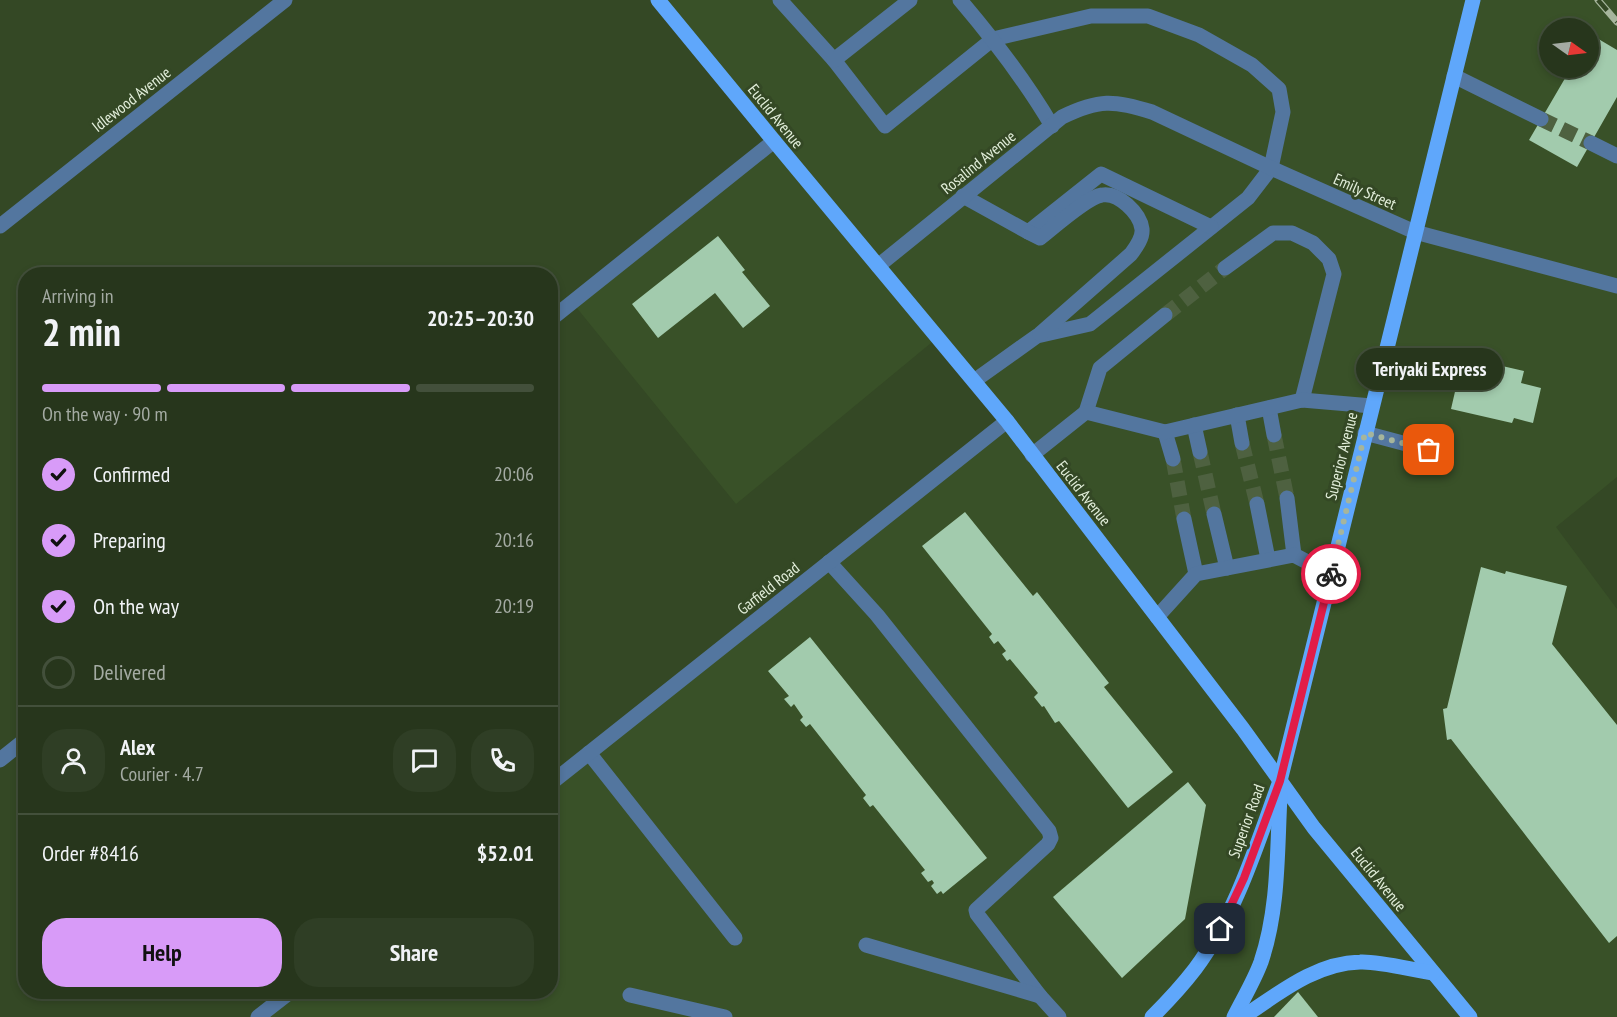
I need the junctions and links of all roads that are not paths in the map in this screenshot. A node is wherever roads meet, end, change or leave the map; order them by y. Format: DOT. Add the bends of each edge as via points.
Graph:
graph roads {
  1 [pos="283,0"];
  2 [pos="658,0"];
  3 [pos="780,0"];
  4 [pos="910,0"];
  5 [pos="960,0"];
  6 [pos="1473,0"];
  7 [pos="993,39"];
  8 [pos="834,60"];
  9 [pos="1454,76"];
  10 [pos="1108,102"];
  11 [pos="1541,119"];
  12 [pos="1052,126"];
  13 [pos="774,141"];
  14 [pos="1591,143"];
  15 [pos="1617,156"];
  16 [pos="1271,168"];
  17 [pos="963,196"];
  18 [pos="0,226"];
  19 [pos="1211,227"];
  20 [pos="1028,232"];
  21 [pos="1415,232"];
  22 [pos="878,266"];
  23 [pos="1225,268"];
  24 [pos="1617,286"];
  25 [pos="558,314"];
  26 [pos="1165,315"];
  27 [pos="1037,336"];
  28 [pos="974,381"];
  29 [pos="1302,400"];
  30 [pos="1372,406"];
  31 [pos="1269,408"];
  32 [pos="1086,412"];
  33 [pos="1237,415"];
  34 [pos="1007,421"];
  35 [pos="1194,425"];
  36 [pos="1165,432"];
  37 [pos="1365,433"];
  38 [pos="1274,435"];
  39 [pos="1242,443"];
  40 [pos="1429,450"];
  41 [pos="1200,452"];
  42 [pos="1032,455"];
  43 [pos="1173,459"];
  44 [pos="1287,498"];
  45 [pos="1257,504"];
  46 [pos="1214,514"];
  47 [pos="1184,519"];
  48 [pos="1294,555"];
  49 [pos="1268,560"];
  50 [pos="829,562"];
  51 [pos="1227,568"];
  52 [pos="1196,574"];
  53 [pos="1330,574"];
  54 [pos="1157,617"];
  55 [pos="18,745"];
  56 [pos="589,753"];
  57 [pos="0,759"];
  58 [pos="558,778"];
  59 [pos="1280,781"];
  60 [pos="735,938"];
  61 [pos="866,945"];
  62 [pos="1433,973"];
  63 [pos="630,995"];
  64 [pos="1041,996"];
  65 [pos="281,999"];
  66 [pos="258,1017"];
  67 [pos="725,1017"];
  68 [pos="1059,1017"];
  69 [pos="1152,1017"];
  70 [pos="1234,1017"];
  71 [pos="1243,1017"];
  72 [pos="1470,1017"];
  1 -- 18 [label="street, Idlewood Avenue"];
  2 -- 13 [label="main road, Euclid Avenue"];
  3 -- 8 [label="street"];
  4 -- 8 [label="street"];
  5 -- 7 [label="street"];
  6 -- 9 [label="main road, Superior Avenue"];
  7 -- 8 [label="street" via="885,126"];
  7 -- 12 [label="street"];
  7 -- 16 [label="street" via="1091,16 1148,16 1199,35 1252,65 1279,89 1283,112"];
  9 -- 11 [label="street"];
  9 -- 21 [label="main road, Superior Avenue"];
  10 -- 12 [label="street, Rosalind Avenue" via="1083,107"];
  10 -- 16 [label="street, Emily Street" via="1152,112"];
  12 -- 17 [label="street, Rosalind Avenue"];
  13 -- 22 [label="main road, Euclid Avenue"];
  13 -- 25 [label="street"];
  14 -- 15 [label="street"];
  16 -- 19 [label="street" via="1248,198"];
  16 -- 21 [label="street, Emily Street"];
  17 -- 20 [label="street"];
  17 -- 22 [label="street, Rosalind Avenue"];
  19 -- 20 [label="street" via="1101,174"];
  19 -- 27 [label="street" via="1090,324"];
  20 -- 27 [label="street" via="1040,238 1103,194 1127,205 1142,229 1140,241 1131,254"];
  21 -- 24 [label="street, Emily Street"];
  21 -- 30 [label="main road, Superior Avenue"];
  22 -- 28 [label="main road, Euclid Avenue"];
  23 -- 29 [label="street" via="1273,233 1292,233 1313,243 1329,259 1334,274"];
  26 -- 32 [label="street" via="1100,368"];
  27 -- 28 [label="street"];
  28 -- 34 [label="main road, Euclid Avenue"];
  29 -- 30 [label="street"];
  29 -- 31 [label="street"];
  30 -- 37 [label="main road, Superior Avenue"];
  31 -- 33 [label="street"];
  31 -- 38 [label="street"];
  32 -- 36 [label="street"];
  32 -- 42 [label="street"];
  33 -- 35 [label="street"];
  33 -- 39 [label="street"];
  34 -- 42 [label="main road, Euclid Avenue"];
  34 -- 50 [label="street, Garfield Road"];
  35 -- 36 [label="street"];
  35 -- 41 [label="street"];
  36 -- 43 [label="street"];
  37 -- 40 [label="street"];
  37 -- 53 [label="main road, Superior Avenue"];
  42 -- 54 [label="main road, Euclid Avenue"];
  44 -- 48 [label="street"];
  45 -- 49 [label="street"];
  46 -- 51 [label="street"];
  47 -- 52 [label="street"];
  48 -- 49 [label="street"];
  48 -- 53 [label="street"];
  49 -- 51 [label="street"];
  50 -- 56 [label="street, Garfield Road"];
  50 -- 64 [label="street" via="877,615 1049,831 1048,844 976,910"];
  51 -- 52 [label="street"];
  52 -- 54 [label="street"];
  53 -- 59 [label="main road, Superior Avenue"];
  54 -- 59 [label="main road, Euclid Avenue"];
  55 -- 57 [label="street"];
  56 -- 58 [label="street, Garfield Road"];
  56 -- 60 [label="street"];
  59 -- 62 [label="main road, Euclid Avenue"];
  59 -- 69 [label="main road, Superior Road" via="1244,878 1220,929 1195,969"];
  59 -- 70 [label="main road, Superior Road" via="1278,864 1265,947"];
  61 -- 64 [label="street"];
  62 -- 71 [label="main road" via="1362,961 1347,963 1303,977"];
  62 -- 72 [label="main road, Euclid Avenue"];
  63 -- 67 [label="street"];
  64 -- 68 [label="street"];
  65 -- 66 [label="street"];
}
